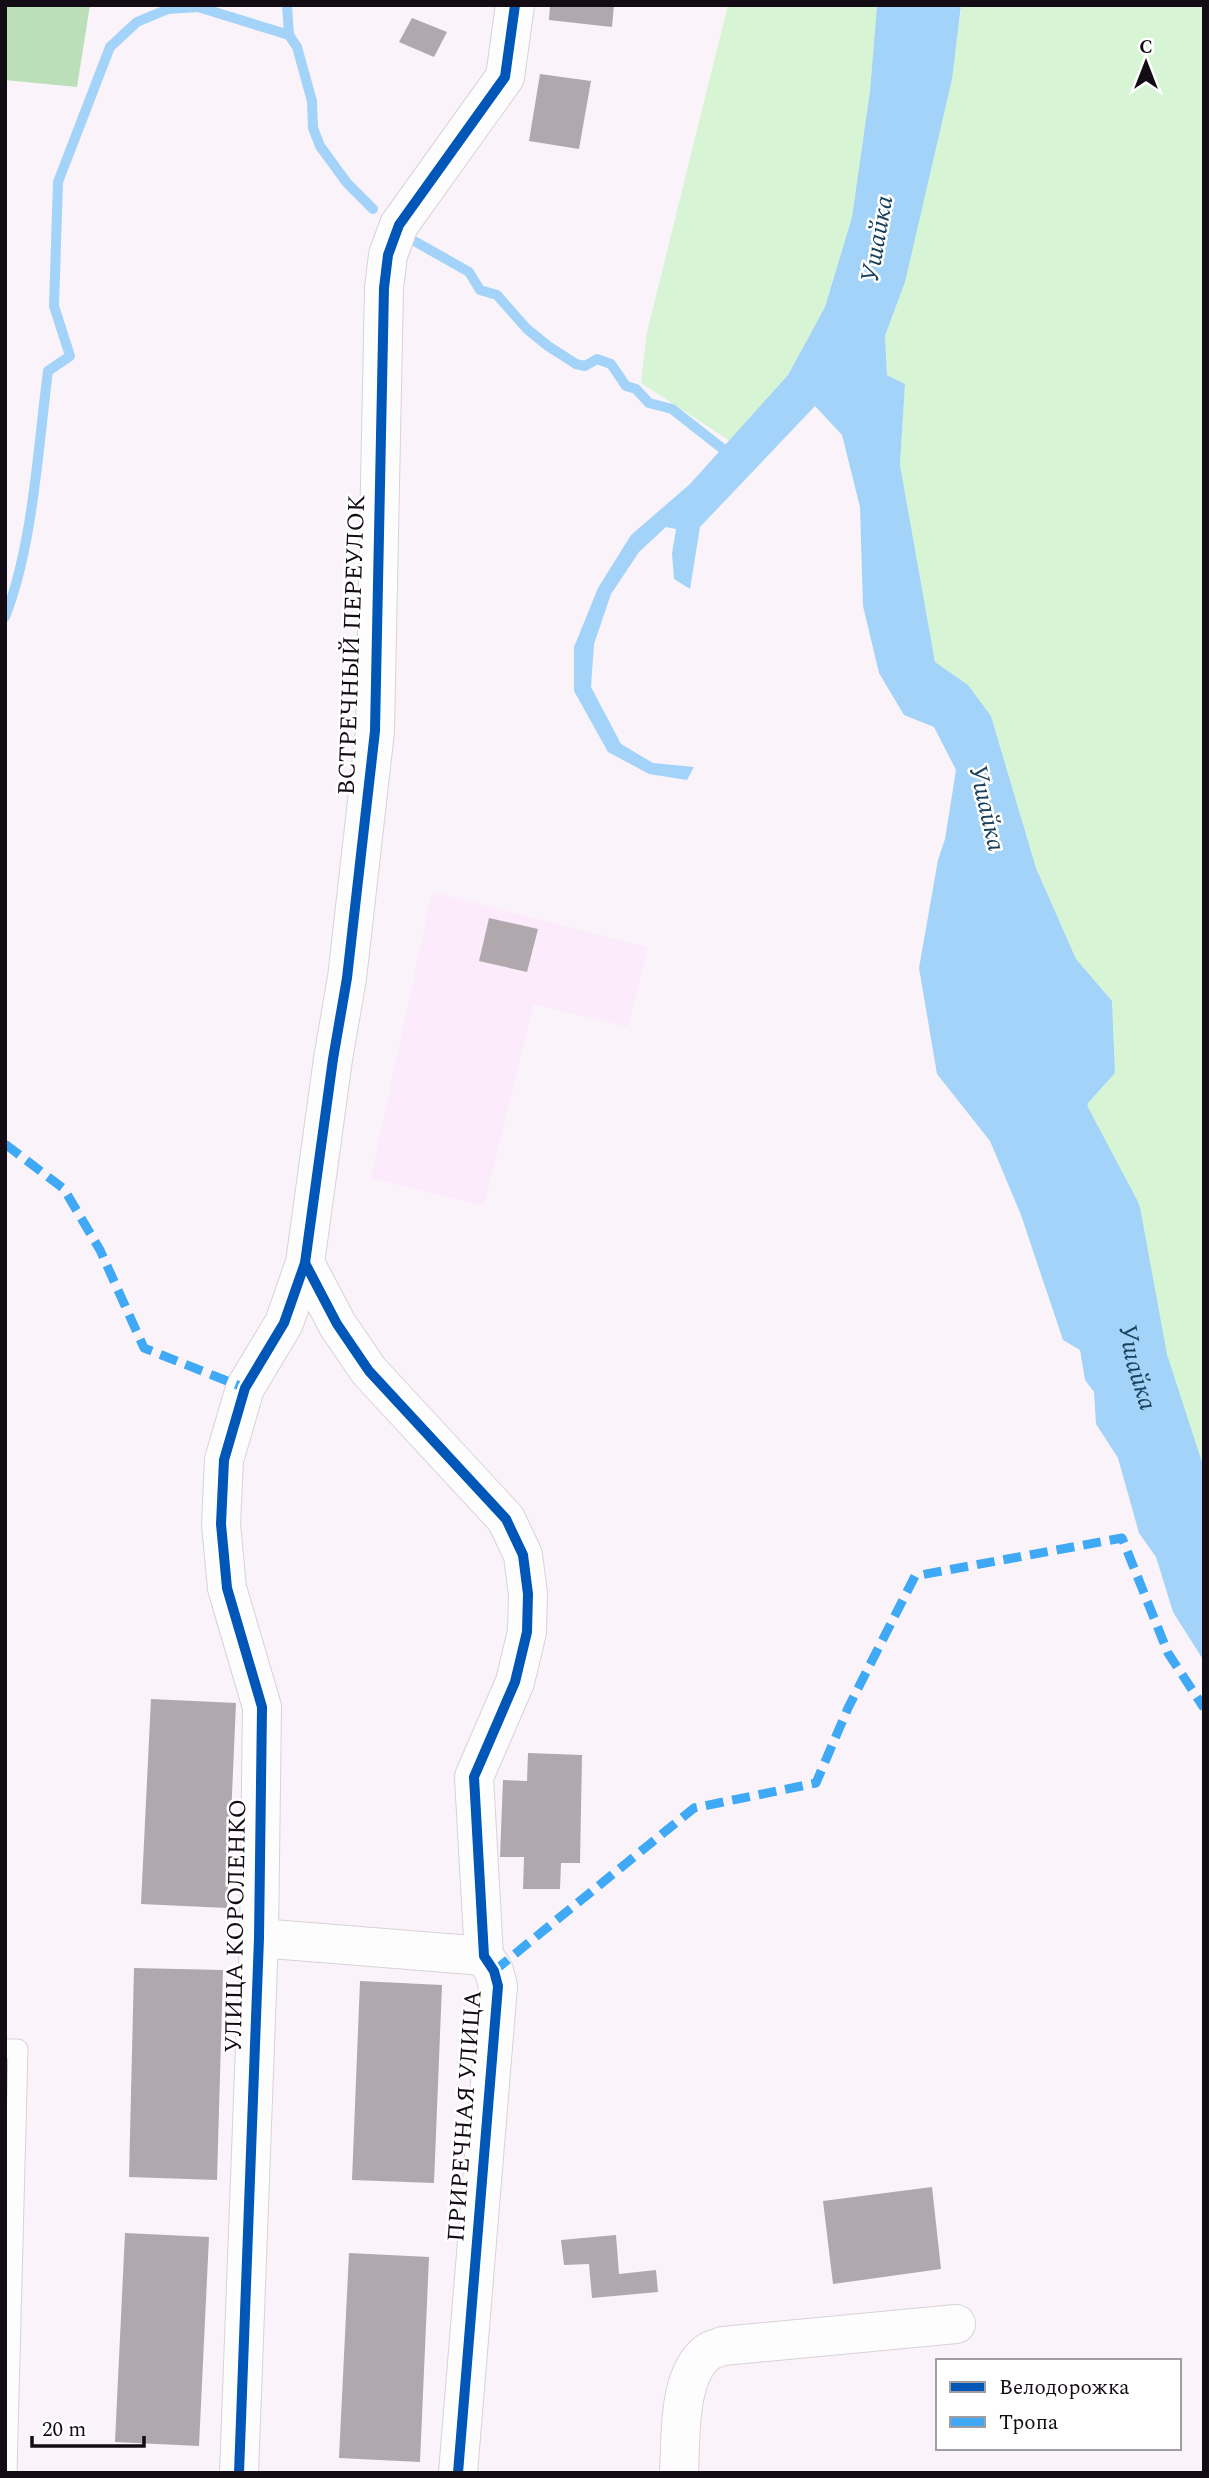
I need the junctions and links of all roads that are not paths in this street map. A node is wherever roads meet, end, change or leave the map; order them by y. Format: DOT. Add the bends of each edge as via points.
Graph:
graph roads {
  1 [pos="515,5"];
  2 [pos="306,1263"];
  3 [pos="246,1388"];
  4 [pos="259,1938"];
  5 [pos="484,1956"];
  6 [pos="5,2049"];
  7 [pos="956,2324"];
  8 [pos="7,2473"];
  9 [pos="239,2473"];
  10 [pos="458,2473"];
  11 [pos="679,2473"];
  1 -- 2 [label="street, ВСТРЕЧНЫЙ ПЕРЕУЛОК" via="505,77 399,225 388,255 374,731 347,978"];
  2 -- 3 [label="street, ВСТРЕЧНЫЙ ПЕРЕУЛОК" via="284,1323"];
  2 -- 5 [label="street, ПРИРЕЧНАЯ УЛИЦА" via="337,1324 369,1371 506,1519 523,1556 527,1632 515,1682 474,1777"];
  3 -- 4 [label="street, УЛИЦА КОРОЛЕНКО" via="224,1460 221,1524 228,1588 262,1707"];
  4 -- 5 [label="street"];
  4 -- 9 [label="street, УЛИЦА КОРОЛЕНКО"];
  5 -- 10 [label="street, ПРИРЕЧНАЯ УЛИЦА" via="498,1986"];
  6 -- 8 [label="lane" via="18,2049"];
  7 -- 11 [label="street" via="723,2346 708,2353 685,2389"];
}
